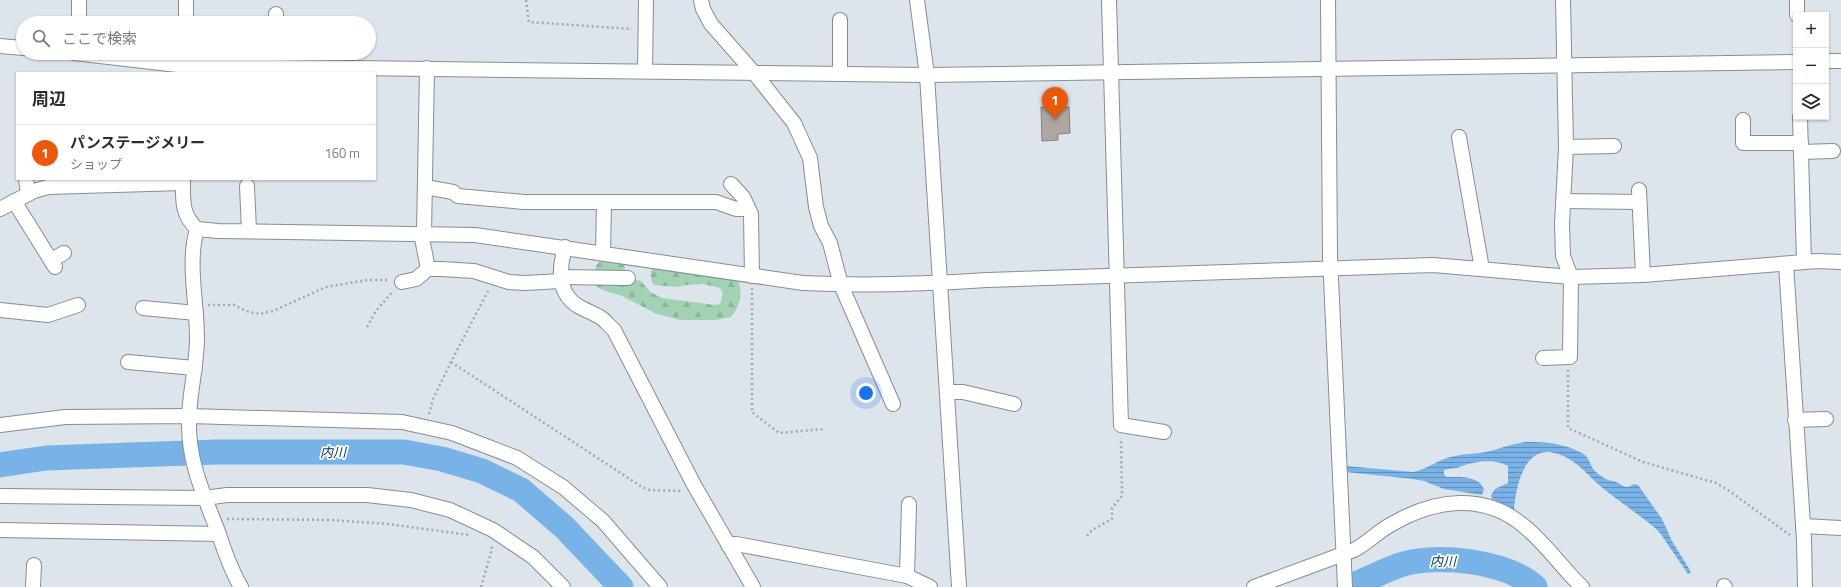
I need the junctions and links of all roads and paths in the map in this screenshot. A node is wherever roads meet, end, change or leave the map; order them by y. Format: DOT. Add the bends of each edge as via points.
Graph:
graph roads {
  1 [pos="78,0"];
  2 [pos="186,0"];
  3 [pos="526,0"];
  4 [pos="646,0"];
  5 [pos="701,0"];
  6 [pos="917,0"];
  7 [pos="1108,0"];
  8 [pos="1328,0"];
  9 [pos="1563,0"];
  10 [pos="1797,0"];
  11 [pos="1797,12"];
  12 [pos="78,16"];
  13 [pos="186,16"];
  14 [pos="840,20"];
  15 [pos="646,30"];
  16 [pos="0,46"];
  17 [pos="16,47"];
  18 [pos="147,60"];
  19 [pos="278,60"];
  20 [pos="1829,61"];
  21 [pos="1841,61"];
  22 [pos="1793,62"];
  23 [pos="186,64"];
  24 [pos="1564,65"];
  25 [pos="427,68"];
  26 [pos="1328,69"];
  27 [pos="645,71"];
  28 [pos="1110,72"];
  29 [pos="755,74"];
  30 [pos="840,74"];
  31 [pos="927,75"];
  32 [pos="1743,120"];
  33 [pos="1800,120"];
  34 [pos="1459,137"];
  35 [pos="1614,146"];
  36 [pos="1566,147"];
  37 [pos="1801,147"];
  38 [pos="1834,152"];
  39 [pos="26,180"];
  40 [pos="183,181"];
  41 [pos="731,184"];
  42 [pos="247,186"];
  43 [pos="424,187"];
  44 [pos="28,194"];
  45 [pos="14,201"];
  46 [pos="1564,201"];
  47 [pos="604,203"];
  48 [pos="0,209"];
  49 [pos="747,209"];
  50 [pos="197,229"];
  51 [pos="249,231"];
  52 [pos="422,233"];
  53 [pos="565,247"];
  54 [pos="64,253"];
  55 [pos="602,253"];
  56 [pos="1804,262"];
  57 [pos="1841,262"];
  58 [pos="1786,264"];
  59 [pos="428,269"];
  60 [pos="1482,269"];
  61 [pos="1331,270"];
  62 [pos="1643,275"];
  63 [pos="752,276"];
  64 [pos="1117,276"];
  65 [pos="1572,277"];
  66 [pos="495,278"];
  67 [pos="628,278"];
  68 [pos="561,279"];
  69 [pos="402,282"];
  70 [pos="940,283"];
  71 [pos="841,285"];
  72 [pos="78,305"];
  73 [pos="143,308"];
  74 [pos="196,309"];
  75 [pos="0,310"];
  76 [pos="367,327"];
  77 [pos="1568,357"];
  78 [pos="1543,358"];
  79 [pos="128,362"];
  80 [pos="451,362"];
  81 [pos="195,368"];
  82 [pos="947,392"];
  83 [pos="433,398"];
  84 [pos="893,404"];
  85 [pos="1014,404"];
  86 [pos="189,419"];
  87 [pos="1826,419"];
  88 [pos="1795,420"];
  89 [pos="0,425"];
  90 [pos="1121,426"];
  91 [pos="824,429"];
  92 [pos="1164,432"];
  93 [pos="694,485"];
  94 [pos="203,495"];
  95 [pos="2,496"];
  96 [pos="910,504"];
  97 [pos="213,519"];
  98 [pos="1803,526"];
  99 [pos="1841,528"];
  100 [pos="0,530"];
  101 [pos="219,534"];
  102 [pos="472,536"];
  103 [pos="1088,536"];
  104 [pos="487,540"];
  105 [pos="1804,540"];
  106 [pos="728,545"];
  107 [pos="1343,558"];
  108 [pos="34,565"];
  109 [pos="907,576"];
  110 [pos="33,587"];
  111 [pos="241,587"];
  112 [pos="481,587"];
  113 [pos="563,587"];
  114 [pos="660,587"];
  115 [pos="753,587"];
  116 [pos="930,587"];
  117 [pos="959,587"];
  118 [pos="1254,587"];
  119 [pos="1344,587"];
  120 [pos="1582,587"];
  121 [pos="1804,587"];
  1 -- 12 [label="street"];
  2 -- 13 [label="street"];
  3 -- 15 [label="path" via="529,22"];
  4 -- 15 [label="street"];
  5 -- 29 [label="street" via="711,24"];
  6 -- 31 [label="street"];
  7 -- 28 [label="street"];
  8 -- 26 [label="street"];
  9 -- 24 [label="street"];
  10 -- 11 [label="street"];
  14 -- 30 [label="street"];
  15 -- 27 [label="street"];
  16 -- 17 [label="street"];
  18 -- 23 [label="street"];
  19 -- 23 [label="street"];
  19 -- 25 [label="street"];
  20 -- 21 [label="street"];
  22 -- 24 [label="street"];
  24 -- 26 [label="street"];
  24 -- 36 [label="street"];
  25 -- 27 [label="street"];
  25 -- 43 [label="street"];
  26 -- 28 [label="street"];
  26 -- 61 [label="street"];
  27 -- 29 [label="street"];
  28 -- 31 [label="street"];
  28 -- 64 [label="street"];
  29 -- 30 [label="street"];
  29 -- 71 [label="street" via="794,123 810,158 816,207 830,243"];
  30 -- 31 [label="street"];
  31 -- 70 [label="street"];
  32 -- 37 [label="street" via="1743,143"];
  33 -- 37 [label="street"];
  34 -- 60 [label="street"];
  35 -- 36 [label="street"];
  36 -- 46 [label="street"];
  37 -- 38 [label="street"];
  37 -- 56 [label="street"];
  39 -- 44 [label="street"];
  40 -- 44 [label="street" via="48,187"];
  40 -- 50 [label="street" via="186,216"];
  41 -- 49 [label="street" via="743,197"];
  42 -- 51 [label="street"];
  43 -- 47 [label="street" via="453,192 458,196 524,202"];
  43 -- 52 [label="street"];
  44 -- 45 [label="street"];
  45 -- 48 [label="street"];
  45 -- 54 [label="street" via="53,264"];
  46 -- 62 [label="street" via="1639,196"];
  46 -- 65 [label="street" via="1563,256"];
  47 -- 49 [label="street" via="716,202 736,209"];
  47 -- 55 [label="street"];
  49 -- 63 [label="street" via="752,214"];
  50 -- 51 [label="street"];
  50 -- 74 [label="street" via="193,244"];
  51 -- 52 [label="street"];
  52 -- 53 [label="street" via="475,235"];
  52 -- 59 [label="street"];
  53 -- 55 [label="street"];
  53 -- 68 [label="street"];
  55 -- 63 [label="street"];
  56 -- 57 [label="street"];
  56 -- 58 [label="street"];
  58 -- 62 [label="street"];
  58 -- 88 [label="street"];
  59 -- 66 [label="street" via="474,271"];
  59 -- 69 [label="street" via="416,280"];
  60 -- 61 [label="street" via="1433,265"];
  60 -- 65 [label="street"];
  61 -- 64 [label="street"];
  61 -- 107 [label="street"];
  62 -- 65 [label="street"];
  63 -- 71 [label="street"];
  63 -- 91 [label="path" via="752,412 779,433"];
  64 -- 70 [label="street"];
  64 -- 90 [label="street"];
  65 -- 77 [label="street"];
  66 -- 68 [label="street" via="525,283"];
  66 -- 80 [label="path"];
  67 -- 68 [label="street"];
  68 -- 93 [label="street" via="567,296 576,305 600,317 614,330"];
  69 -- 74 [label="path" via="367,280 339,284 326,287 273,312 259,314 246,312 234,305"];
  69 -- 76 [label="path" via="384,300"];
  70 -- 71 [label="street"];
  70 -- 82 [label="street"];
  71 -- 84 [label="street"];
  72 -- 75 [label="street" via="48,315"];
  73 -- 74 [label="street"];
  74 -- 81 [label="street"];
  77 -- 78 [label="street"];
  77 -- 105 [label="path" via="1568,428 1643,462 1716,483 1798,540"];
  79 -- 81 [label="street"];
  80 -- 83 [label="path"];
  80 -- 93 [label="path" via="642,487 650,490 682,491"];
  81 -- 86 [label="street"];
  82 -- 85 [label="street" via="963,392"];
  82 -- 117 [label="street"];
  86 -- 89 [label="street" via="65,417"];
  86 -- 94 [label="street" via="189,443"];
  86 -- 114 [label="street" via="402,422 452,433 517,458 563,487 603,521"];
  87 -- 88 [label="street"];
  88 -- 98 [label="street"];
  90 -- 92 [label="street"];
  90 -- 103 [label="path" via="1122,496 1112,508 1112,519 1092,530"];
  93 -- 106 [label="street"];
  94 -- 95 [label="street"];
  94 -- 97 [label="street"];
  94 -- 113 [label="street" via="367,496 411,500 450,510 493,530 533,557"];
  96 -- 109 [label="street"];
  97 -- 101 [label="street"];
  97 -- 102 [label="path" via="330,520 388,524"];
  98 -- 99 [label="street"];
  98 -- 105 [label="street"];
  100 -- 101 [label="street"];
  101 -- 111 [label="street"];
  104 -- 112 [label="path" via="492,549"];
  105 -- 121 [label="street"];
  106 -- 109 [label="street" via="736,544"];
  106 -- 115 [label="street"];
  107 -- 118 [label="street"];
  107 -- 119 [label="street"];
  107 -- 120 [label="street" via="1392,524 1439,504 1460,502 1508,513 1526,527"];
  108 -- 110 [label="street"];
  109 -- 116 [label="street"];
}
